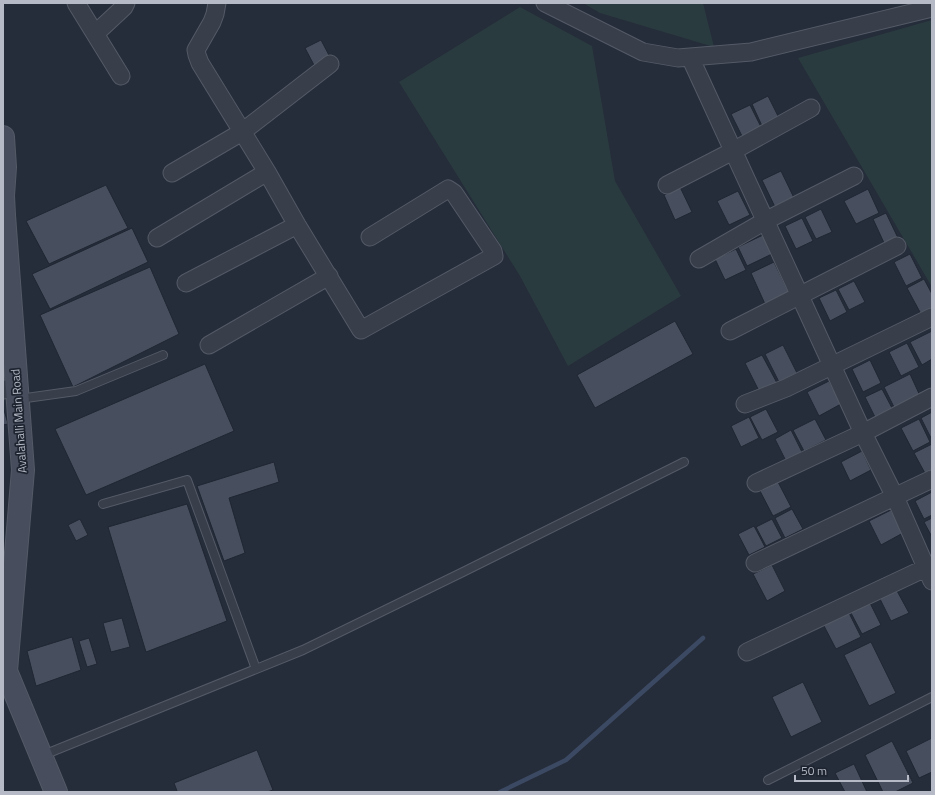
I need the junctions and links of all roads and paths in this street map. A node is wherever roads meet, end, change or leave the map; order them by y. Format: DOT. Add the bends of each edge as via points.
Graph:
graph roads {
  1 [pos="76,3"];
  2 [pos="126,3"];
  3 [pos="217,3"];
  4 [pos="545,3"];
  5 [pos="932,8"];
  6 [pos="95,34"];
  7 [pos="690,57"];
  8 [pos="330,64"];
  9 [pos="121,76"];
  10 [pos="811,108"];
  11 [pos="242,132"];
  12 [pos="3,137"];
  13 [pos="733,151"];
  14 [pos="172,172"];
  15 [pos="267,172"];
  16 [pos="854,176"];
  17 [pos="667,185"];
  18 [pos="3,196"];
  19 [pos="766,221"];
  20 [pos="297,225"];
  21 [pos="4,229"];
  22 [pos="370,237"];
  23 [pos="157,238"];
  24 [pos="897,246"];
  25 [pos="699,259"];
  26 [pos="329,276"];
  27 [pos="186,283"];
  28 [pos="6,285"];
  29 [pos="800,295"];
  30 [pos="932,317"];
  31 [pos="730,331"];
  32 [pos="209,345"];
  33 [pos="163,355"];
  34 [pos="833,366"];
  35 [pos="13,392"];
  36 [pos="932,398"];
  37 [pos="745,404"];
  38 [pos="863,433"];
  39 [pos="684,462"];
  40 [pos="932,479"];
  41 [pos="756,484"];
  42 [pos="894,497"];
  43 [pos="103,504"];
  44 [pos="755,563"];
  45 [pos="930,571"];
  46 [pos="746,652"];
  47 [pos="256,669"];
  48 [pos="932,697"];
  49 [pos="41,756"];
  50 [pos="768,780"];
  51 [pos="56,792"];
  1 -- 6 [label="street"];
  2 -- 6 [label="street"];
  3 -- 11 [label="street" via="212,22 196,50 200,63"];
  4 -- 7 [label="street" via="643,52 678,58"];
  5 -- 7 [label="street" via="751,52"];
  6 -- 9 [label="street"];
  7 -- 13 [label="street"];
  8 -- 11 [label="street"];
  10 -- 13 [label="street"];
  11 -- 14 [label="street"];
  11 -- 15 [label="street"];
  12 -- 18 [label="main road, Avalahalli Main Road"];
  13 -- 17 [label="street"];
  13 -- 19 [label="street"];
  15 -- 20 [label="street"];
  15 -- 23 [label="street"];
  16 -- 19 [label="street"];
  18 -- 21 [label="main road, Avalahalli Main Road"];
  19 -- 25 [label="street"];
  19 -- 29 [label="street"];
  20 -- 26 [label="street"];
  20 -- 27 [label="street"];
  21 -- 28 [label="main road, Avalahalli Main Road"];
  22 -- 26 [label="street" via="448,189 463,206 494,256 361,330"];
  24 -- 29 [label="street"];
  26 -- 32 [label="street"];
  28 -- 35 [label="main road, Avalahalli Main Road"];
  29 -- 31 [label="street"];
  29 -- 34 [label="street"];
  30 -- 34 [label="street"];
  33 -- 35 [label="lane" via="76,391"];
  34 -- 37 [label="street"];
  34 -- 38 [label="street"];
  35 -- 49 [label="main road, Avalahalli Main Road" via="23,470 6,671"];
  36 -- 38 [label="street"];
  38 -- 41 [label="street"];
  38 -- 42 [label="street"];
  39 -- 47 [label="lane" via="303,650"];
  40 -- 42 [label="street"];
  42 -- 44 [label="street"];
  42 -- 45 [label="street"];
  43 -- 47 [label="lane" via="187,480"];
  45 -- 46 [label="street"];
  47 -- 49 [label="lane"];
  48 -- 50 [label="lane"];
  49 -- 51 [label="main road, Avalahalli Main Road"];
}
